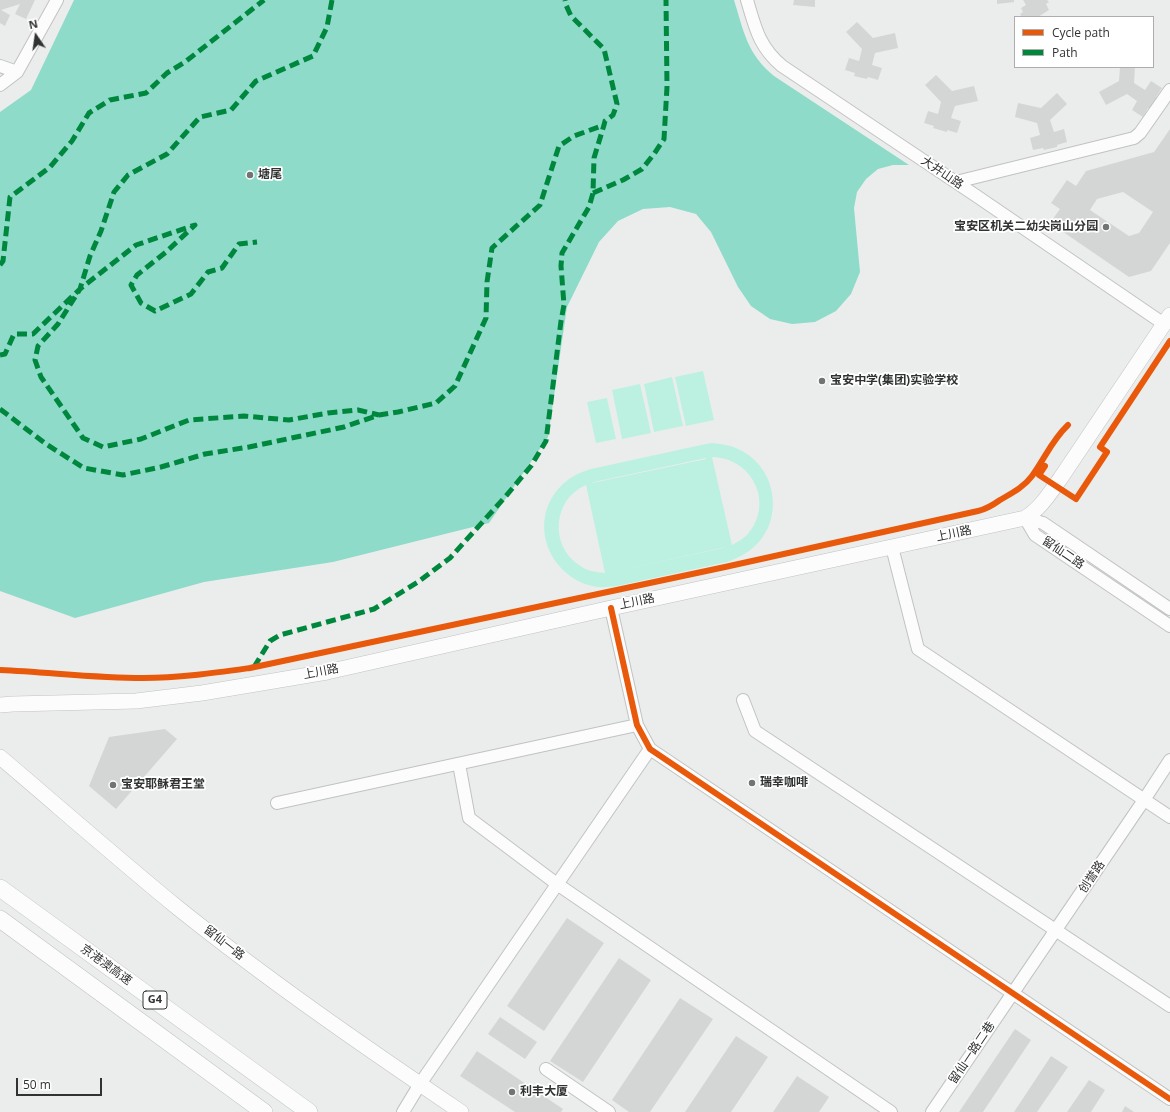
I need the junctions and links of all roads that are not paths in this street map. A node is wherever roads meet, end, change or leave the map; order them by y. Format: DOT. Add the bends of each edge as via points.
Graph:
graph roads {
  1 [pos="57,0"];
  2 [pos="747,0"];
  3 [pos="0,66"];
  4 [pos="17,72"];
  5 [pos="0,85"];
  6 [pos="1170,90"];
  7 [pos="956,182"];
  8 [pos="1167,319"];
  9 [pos="1025,518"];
  10 [pos="892,547"];
  11 [pos="611,608"];
  12 [pos="1170,609"];
  13 [pos="1170,626"];
  14 [pos="743,700"];
  15 [pos="0,705"];
  16 [pos="637,725"];
  17 [pos="650,749"];
  18 [pos="0,757"];
  19 [pos="1170,760"];
  20 [pos="459,764"];
  21 [pos="1144,800"];
  22 [pos="278,803"];
  23 [pos="1170,817"];
  24 [pos="558,884"];
  25 [pos="0,888"];
  26 [pos="0,919"];
  27 [pos="1055,930"];
  28 [pos="1012,993"];
  29 [pos="1170,1006"];
  30 [pos="546,1069"];
  31 [pos="420,1084"];
  32 [pos="1170,1099"];
  33 [pos="264,1112"];
  34 [pos="309,1112"];
  35 [pos="403,1112"];
  36 [pos="461,1112"];
  37 [pos="609,1112"];
  38 [pos="891,1112"];
  39 [pos="932,1112"];
  1 -- 4 [label="street"];
  2 -- 7 [label="street, 大井山路" via="758,37 774,60"];
  3 -- 4 [label="street"];
  4 -- 5 [label="street"];
  6 -- 7 [label="street" via="1134,138"];
  7 -- 8 [label="street, 大井山路"];
  8 -- 9 [label="main road, 上川路" via="1046,499"];
  9 -- 10 [label="main road, 上川路"];
  9 -- 12 [label="street, 留仙二路" via="1043,523"];
  9 -- 13 [label="street, 留仙二路" via="1035,535"];
  10 -- 11 [label="main road, 上川路"];
  10 -- 21 [label="street" via="918,649"];
  11 -- 15 [label="main road, 上川路" via="327,672 202,693 136,701"];
  11 -- 16 [label="street"];
  14 -- 27 [label="street" via="755,731"];
  16 -- 17 [label="street"];
  16 -- 20 [label="street"];
  17 -- 24 [label="street"];
  17 -- 28 [label="street"];
  18 -- 31 [label="main road, 留仙一路" via="179,908 272,979"];
  19 -- 21 [label="street, 创誉路"];
  20 -- 22 [label="street"];
  20 -- 24 [label="street" via="469,818"];
  21 -- 23 [label="street"];
  21 -- 27 [label="street, 创誉路"];
  24 -- 31 [label="street"];
  24 -- 38 [label="street"];
  25 -- 34 [label="highway, 京港澳高速 / G4"];
  26 -- 33 [label="highway, G4"];
  27 -- 28 [label="street, 创誉路"];
  27 -- 29 [label="street"];
  28 -- 32 [label="street"];
  28 -- 39 [label="street, 留仙一路二巷"];
  30 -- 37 [label="street"];
  31 -- 35 [label="street"];
  31 -- 36 [label="main road, 留仙一路"];
}
